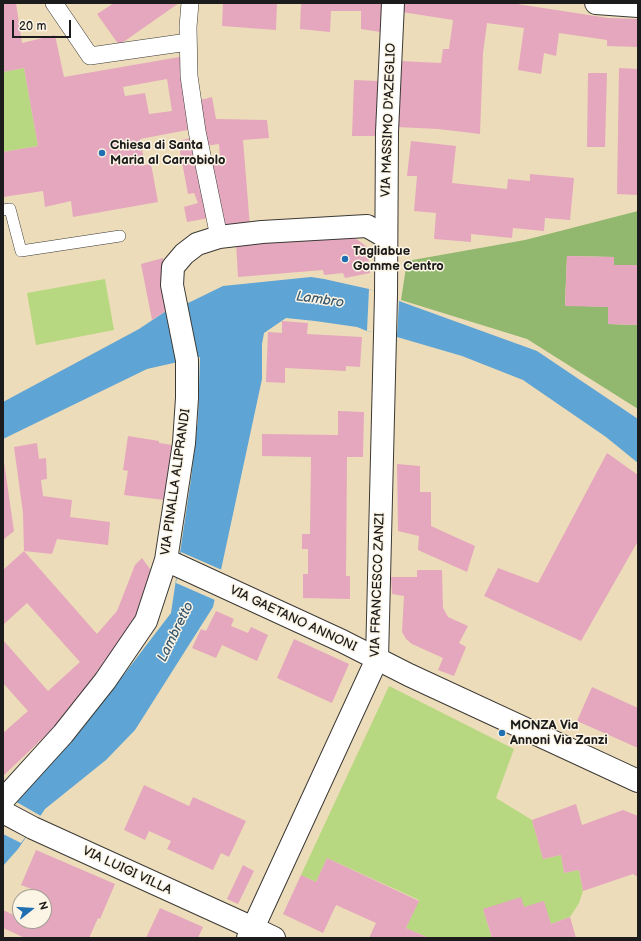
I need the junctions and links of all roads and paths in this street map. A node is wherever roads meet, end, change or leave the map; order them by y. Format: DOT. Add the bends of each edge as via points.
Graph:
graph roads {
  1 [pos="54,3"];
  2 [pos="190,3"];
  3 [pos="393,3"];
  4 [pos="596,3"];
  5 [pos="638,6"];
  6 [pos="188,42"];
  7 [pos="3,210"];
  8 [pos="120,236"];
  9 [pos="219,237"];
  10 [pos="386,237"];
  11 [pos="170,562"];
  12 [pos="376,659"];
  13 [pos="638,781"];
  14 [pos="3,800"];
  15 [pos="3,812"];
  16 [pos="251,933"];
  17 [pos="274,938"];
  1 -- 6 [label="street" via="90,56"];
  2 -- 6 [label="street"];
  3 -- 10 [label="street, VIA MASSIMO D'AZEGLIO" via="387,132"];
  4 -- 5 [label="street"];
  6 -- 9 [label="street" via="189,76"];
  7 -- 8 [label="lane" via="10,209 21,252"];
  9 -- 10 [label="street, VIA PINALLA ALIPRANDI" via="367,226"];
  9 -- 11 [label="street, VIA PINALLA ALIPRANDI" via="197,244 173,267 172,285 187,360 187,398"];
  10 -- 12 [label="street, VIA FRANCESCO ZANZI"];
  11 -- 12 [label="street, VIA GAETANO ANNONI"];
  11 -- 14 [label="street, VIA PINALLA ALIPRANDI" via="146,621 109,675 64,734"];
  12 -- 13 [label="street, VIA GAETANO ANNONI"];
  12 -- 16 [label="street, VIA FRANCESCO ZANZI"];
  15 -- 16 [label="street, VIA LUIGI VILLA"];
  16 -- 17 [label="street, VIA LUIGI VILLA"];
}
